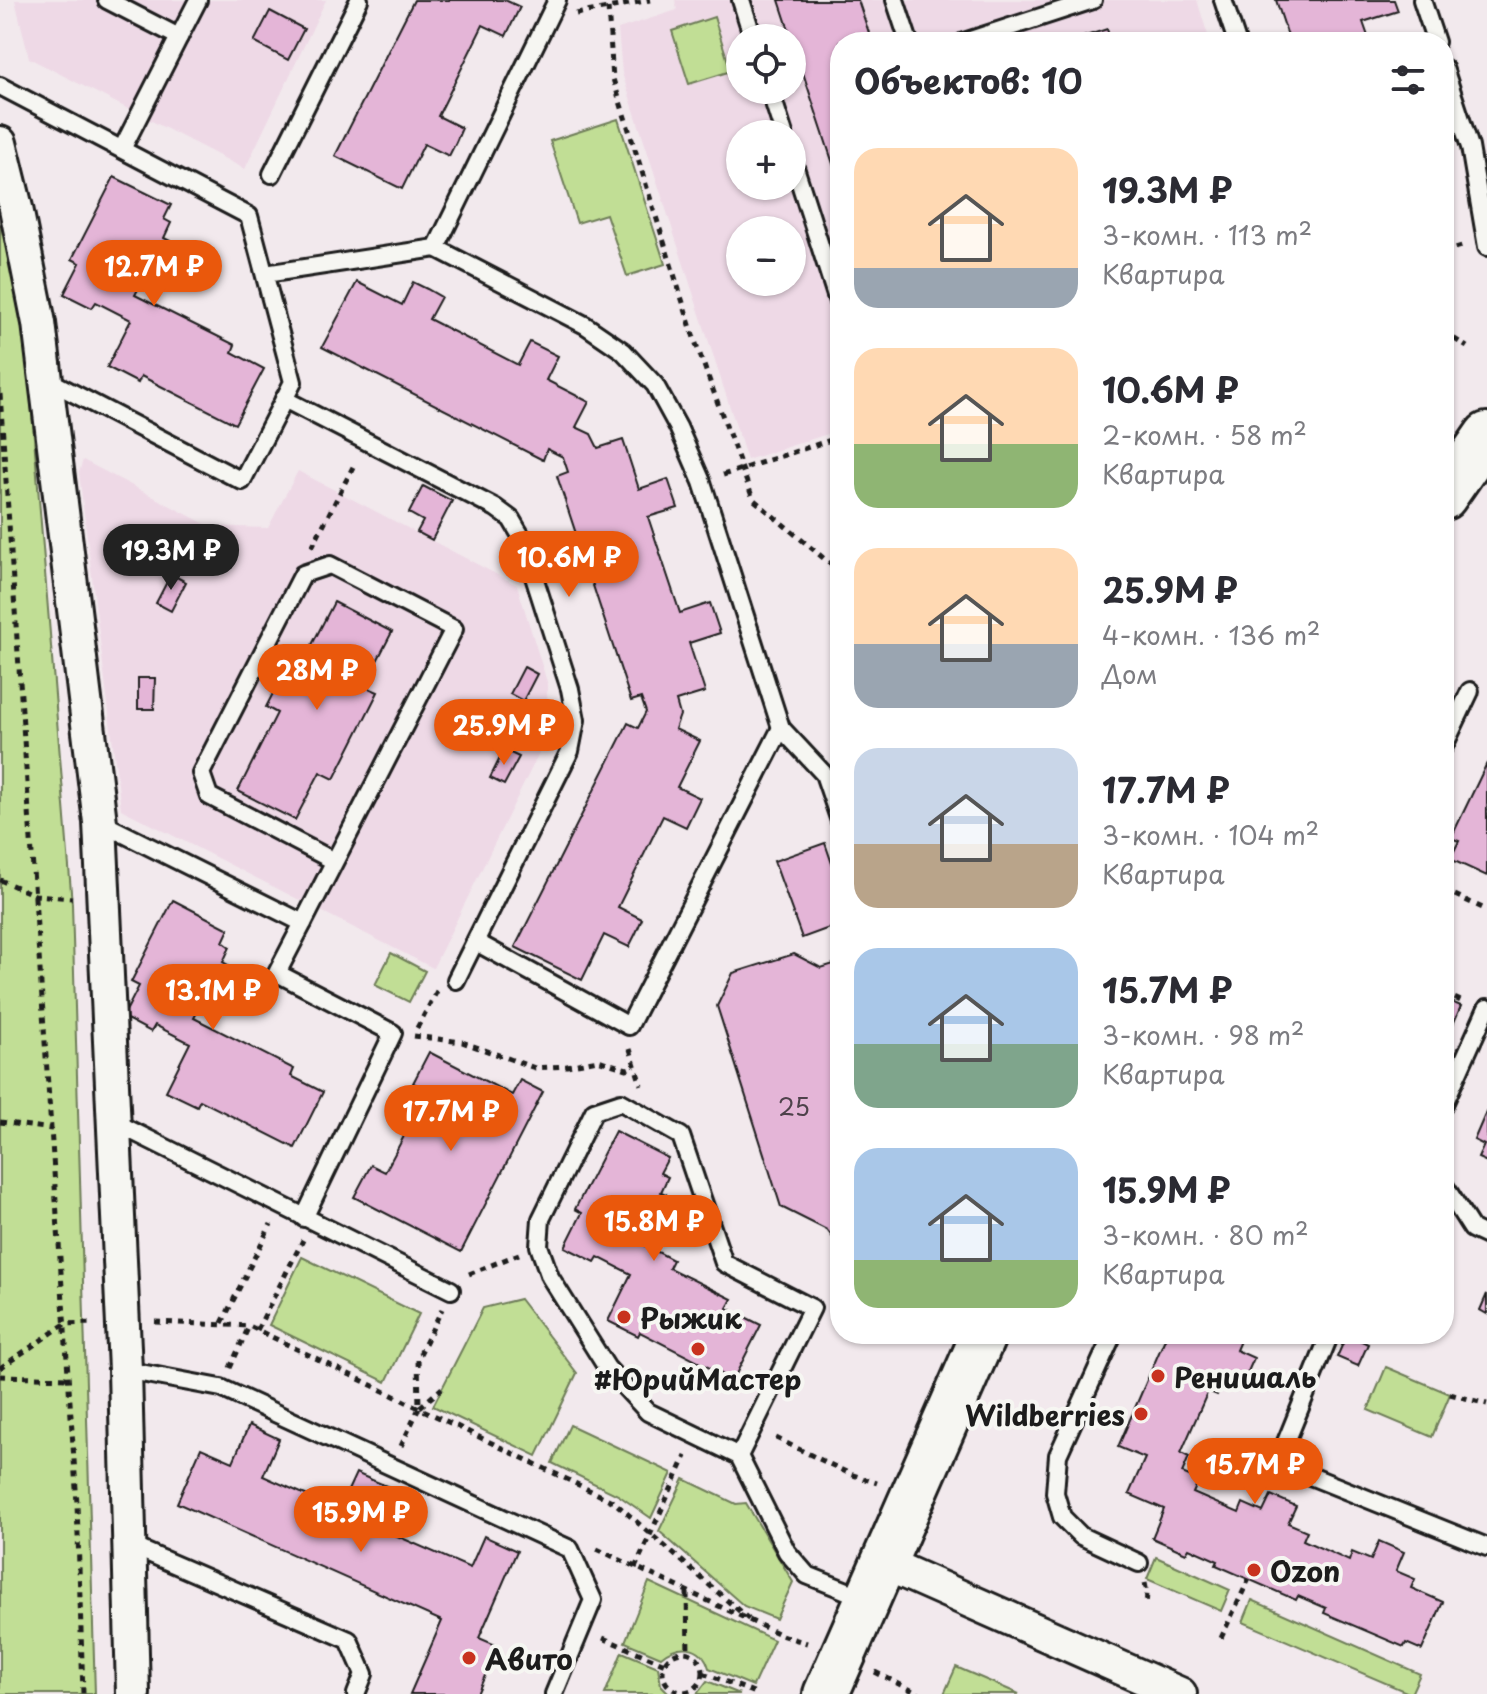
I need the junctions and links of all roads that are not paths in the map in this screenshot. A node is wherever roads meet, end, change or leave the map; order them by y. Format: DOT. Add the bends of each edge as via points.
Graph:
graph roads {
  1 [pos="107,0"];
  2 [pos="198,0"];
  3 [pos="359,0"];
  4 [pos="557,0"];
  5 [pos="741,0"];
  6 [pos="895,0"];
  7 [pos="1093,0"];
  8 [pos="1223,0"];
  9 [pos="1422,0"];
  10 [pos="749,24"];
  11 [pos="906,32"];
  12 [pos="995,32"];
  13 [pos="1234,32"];
  14 [pos="1433,32"];
  15 [pos="179,37"];
  16 [pos="0,86"];
  17 [pos="1454,98"];
  18 [pos="0,143"];
  19 [pos="122,149"];
  20 [pos="272,174"];
  21 [pos="805,200"];
  22 [pos="1487,247"];
  23 [pos="436,248"];
  24 [pos="265,274"];
  25 [pos="830,277"];
  26 [pos="46,379"];
  27 [pos="284,399"];
  28 [pos="1487,435"];
  29 [pos="1454,483"];
  30 [pos="1470,691"];
  31 [pos="1454,725"];
  32 [pos="781,728"];
  33 [pos="830,792"];
  34 [pos="100,822"];
  35 [pos="334,861"];
  36 [pos="303,923"];
  37 [pos="476,942"];
  38 [pos="456,980"];
  39 [pos="1487,1008"];
  40 [pos="1454,1082"];
  41 [pos="116,1123"];
  42 [pos="1454,1201"];
  43 [pos="304,1218"];
  44 [pos="1487,1236"];
  45 [pos="451,1290"];
  46 [pos="980,1344"];
  47 [pos="1108,1344"];
  48 [pos="1326,1344"];
  49 [pos="125,1370"];
  50 [pos="739,1456"];
  51 [pos="130,1545"];
  52 [pos="1487,1547"];
  53 [pos="1139,1563"];
  54 [pos="876,1582"];
  55 [pos="133,1694"];
  56 [pos="356,1694"];
  57 [pos="554,1694"];
  58 [pos="826,1694"];
  59 [pos="1180,1694"];
  1 -- 15 [label="lane"];
  2 -- 15 [label="lane"];
  3 -- 20 [label="lane"];
  4 -- 23 [label="lane"];
  5 -- 10 [label="lane"];
  6 -- 11 [label="lane"];
  7 -- 12 [label="lane"];
  8 -- 13 [label="lane"];
  9 -- 14 [label="lane"];
  15 -- 19 [label="lane"];
  16 -- 19 [label="lane"];
  17 -- 22 [label="lane" via="1470,147"];
  18 -- 26 [label="street"];
  19 -- 24 [label="lane" via="249,216"];
  21 -- 25 [label="lane"];
  23 -- 24 [label="lane"];
  23 -- 32 [label="lane" via="585,325 623,351 655,385 702,482"];
  24 -- 27 [label="lane" via="293,382"];
  26 -- 27 [label="lane" via="242,481"];
  26 -- 34 [label="street"];
  27 -- 37 [label="lane" via="496,508 521,536 576,720 570,751"];
  28 -- 29 [label="main road"];
  30 -- 31 [label="lane"];
  32 -- 33 [label="lane" via="824,774"];
  32 -- 37 [label="lane" via="629,1026"];
  34 -- 36 [label="lane"];
  34 -- 41 [label="street"];
  35 -- 35 [label="lane" via="454,629 330,565 303,574 201,773 209,796"];
  35 -- 36 [label="lane"];
  36 -- 43 [label="lane" via="277,973 393,1033"];
  37 -- 38 [label="lane"];
  39 -- 40 [label="lane"];
  41 -- 43 [label="lane"];
  41 -- 49 [label="street"];
  42 -- 44 [label="lane" via="1472,1229"];
  43 -- 45 [label="lane"];
  46 -- 54 [label="main road"];
  47 -- 53 [label="lane" via="1058,1455 1055,1493 1062,1517 1081,1536"];
  48 -- 52 [label="lane" via="1286,1442 1284,1457 1293,1469"];
  49 -- 51 [label="street"];
  49 -- 57 [label="lane" via="221,1388 570,1549 593,1600"];
  50 -- 50 [label="lane" via="648,1412 607,1368 550,1277 539,1246 541,1219 594,1111 621,1102 681,1136 724,1263 812,1308"];
  50 -- 54 [label="lane" via="787,1552 807,1575"];
  51 -- 55 [label="street"];
  51 -- 56 [label="lane" via="349,1640 364,1674"];
  54 -- 58 [label="main road"];
  54 -- 59 [label="street"];
}
